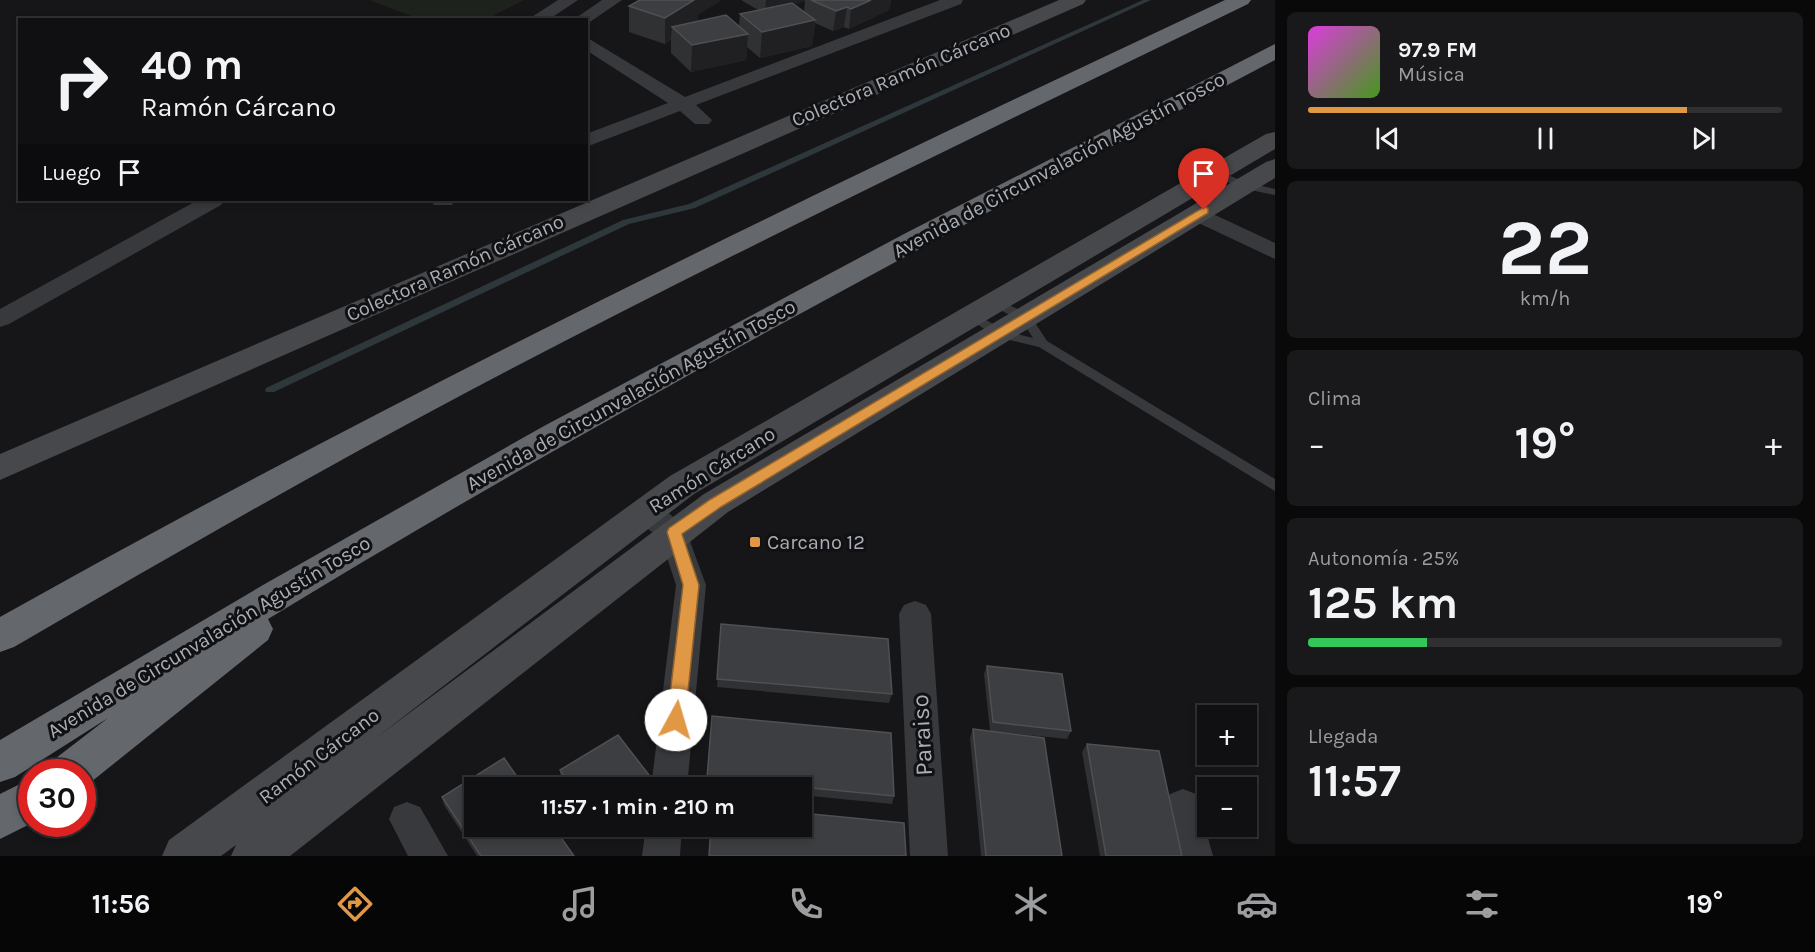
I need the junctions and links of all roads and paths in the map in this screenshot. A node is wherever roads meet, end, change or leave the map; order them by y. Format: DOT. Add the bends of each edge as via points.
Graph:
graph roads {
  1 [pos="570,0"];
  2 [pos="614,0"];
  3 [pos="955,0"];
  4 [pos="1076,0"];
  5 [pos="1241,0"];
  6 [pos="538,18"];
  7 [pos="584,18"];
  8 [pos="588,43"];
  9 [pos="1275,51"];
  10 [pos="683,104"];
  11 [pos="702,120"];
  12 [pos="1275,139"];
  13 [pos="588,140"];
  14 [pos="1275,167"];
  15 [pos="1215,174"];
  16 [pos="1245,186"];
  17 [pos="1275,192"];
  18 [pos="211,201"];
  19 [pos="1198,214"];
  20 [pos="1275,252"];
  21 [pos="0,319"];
  22 [pos="1007,323"];
  23 [pos="0,468"];
  24 [pos="1275,486"];
  25 [pos="660,522"];
  26 [pos="354,549"];
  27 [pos="915,614"];
  28 [pos="4,633"];
  29 [pos="87,759"];
  30 [pos="0,763"];
  31 [pos="670,777"];
  32 [pos="1183,806"];
  33 [pos="18,807"];
  34 [pos="0,818"];
  35 [pos="407,819"];
  36 [pos="663,837"];
  37 [pos="185,856"];
  38 [pos="254,856"];
  39 [pos="429,856"];
  40 [pos="661,856"];
  41 [pos="929,856"];
  42 [pos="1194,856"];
  1 -- 6 [label="street"];
  2 -- 7 [label="street"];
  3 -- 10 [label="street"];
  4 -- 23 [label="main road, Colectora Ramón Cárcano"];
  5 -- 28 [label="highway" via="572,323 218,512"];
  8 -- 10 [label="street"];
  9 -- 26 [label="highway, Avenida de Circunvalación Agustín Tosco" via="785,309"];
  10 -- 11 [label="street"];
  10 -- 13 [label="street"];
  12 -- 15 [label="main road, Ramón Cárcano"];
  14 -- 16 [label="main road, Ramón Cárcano"];
  15 -- 16 [label="lane"];
  15 -- 22 [label="main road, Ramón Cárcano"];
  16 -- 17 [label="lane"];
  16 -- 19 [label="main road, Ramón Cárcano"];
  18 -- 21 [label="street"];
  19 -- 20 [label="street"];
  19 -- 22 [label="main road, Ramón Cárcano"];
  22 -- 24 [label="lane"];
  22 -- 25 [label="main road, Ramón Cárcano" via="716,503"];
  25 -- 31 [label="street" via="691,585"];
  25 -- 37 [label="main road, Ramón Cárcano"];
  25 -- 38 [label="main road, Ramón Cárcano"];
  26 -- 29 [label="highway"];
  26 -- 30 [label="highway, Avenida de Circunvalación Agustín Tosco"];
  27 -- 41 [label="street, Paraiso"];
  32 -- 42 [label="street"];
  33 -- 34 [label="highway"];
  35 -- 39 [label="street"];
  36 -- 40 [label="street"];
}
